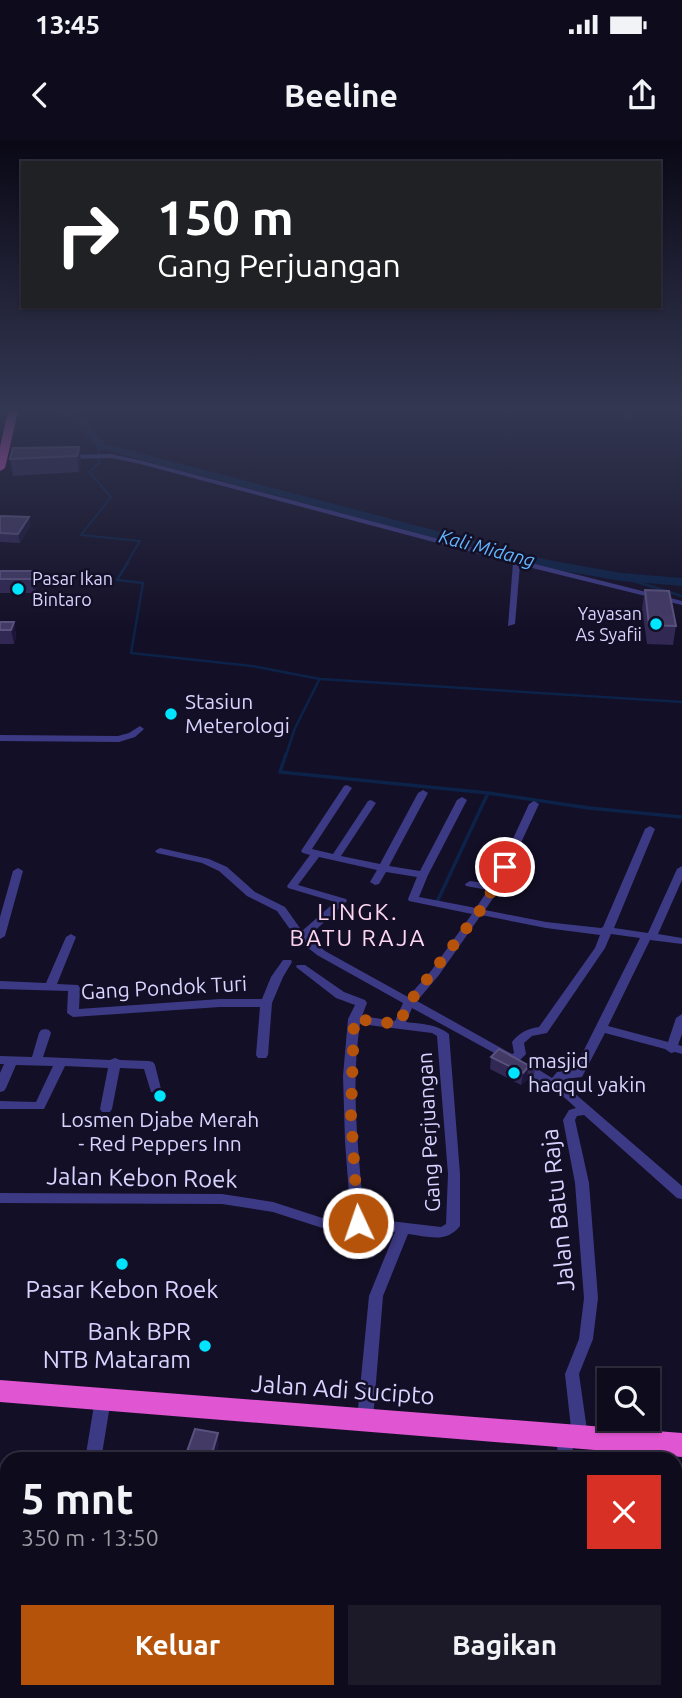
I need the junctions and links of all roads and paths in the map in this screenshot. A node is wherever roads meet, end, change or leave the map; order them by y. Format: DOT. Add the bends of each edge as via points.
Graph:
graph roads {
  1 [pos="223,484"];
  2 [pos="517,562"];
  3 [pos="682,603"];
  4 [pos="511,624"];
  5 [pos="140,729"];
  6 [pos="0,738"];
  7 [pos="347,789"];
  8 [pos="423,793"];
  9 [pos="462,800"];
  10 [pos="371,803"];
  11 [pos="534,804"];
  12 [pos="650,829"];
  13 [pos="160,851"];
  14 [pos="316,854"];
  15 [pos="335,858"];
  16 [pos="383,868"];
  17 [pos="682,869"];
  18 [pos="18,871"];
  19 [pos="423,875"];
  20 [pos="375,882"];
  21 [pos="470,884"];
  22 [pos="495,888"];
  23 [pos="677,894"];
  24 [pos="478,911"];
  25 [pos="604,931"];
  26 [pos="0,936"];
  27 [pos="71,937"];
  28 [pos="301,937"];
  29 [pos="649,937"];
  30 [pos="682,941"];
  31 [pos="287,962"];
  32 [pos="301,967"];
  33 [pos="0,985"];
  34 [pos="50,986"];
  35 [pos="377,986"];
  36 [pos="266,1003"];
  37 [pos="361,1003"];
  38 [pos="408,1004"];
  39 [pos="682,1018"];
  40 [pos="354,1019"];
  41 [pos="399,1024"];
  42 [pos="602,1028"];
  43 [pos="45,1033"];
  44 [pos="677,1050"];
  45 [pos="262,1055"];
  46 [pos="6,1060"];
  47 [pos="513,1060"];
  48 [pos="36,1062"];
  49 [pos="61,1062"];
  50 [pos="115,1062"];
  51 [pos="554,1085"];
  52 [pos="0,1088"];
  53 [pos="155,1089"];
  54 [pos="0,1105"];
  55 [pos="106,1108"];
  56 [pos="585,1110"];
  57 [pos="682,1194"];
  58 [pos="0,1198"];
  59 [pos="358,1222"];
  60 [pos="402,1228"];
  61 [pos="0,1391"];
  62 [pos="103,1399"];
  63 [pos="365,1419"];
  64 [pos="570,1444"];
  65 [pos="682,1445"];
  66 [pos="94,1452"];
  1 -- 2 [label="street"];
  2 -- 3 [label="street"];
  2 -- 4 [label="street"];
  5 -- 6 [label="street" via="119,738"];
  7 -- 14 [label="street" via="306,849"];
  8 -- 16 [label="street"];
  9 -- 19 [label="street"];
  10 -- 15 [label="street"];
  11 -- 22 [label="street"];
  12 -- 25 [label="street"];
  13 -- 28 [label="street" via="223,869 251,894 281,909"];
  14 -- 15 [label="street"];
  14 -- 28 [label="street" via="292,886 342,901"];
  15 -- 16 [label="street"];
  16 -- 19 [label="street"];
  16 -- 20 [label="street"];
  17 -- 23 [label="street"];
  18 -- 26 [label="street"];
  19 -- 24 [label="street" via="413,899"];
  21 -- 22 [label="street"];
  22 -- 24 [label="street"];
  23 -- 29 [label="street"];
  24 -- 25 [label="street"];
  24 -- 38 [label="street"];
  25 -- 29 [label="street"];
  25 -- 47 [label="street" via="600,948 543,1030 522,1036 517,1042 520,1054"];
  27 -- 34 [label="street"];
  28 -- 35 [label="street"];
  29 -- 30 [label="street"];
  29 -- 42 [label="street"];
  31 -- 36 [label="street"];
  32 -- 37 [label="street" via="340,995"];
  33 -- 34 [label="street, Gang Pondok Turi"];
  34 -- 36 [label="street, Gang Pondok Turi" via="76,989 73,1013"];
  35 -- 37 [label="street"];
  35 -- 38 [label="street"];
  36 -- 45 [label="street, Gang Pondok Turi"];
  37 -- 40 [label="street"];
  38 -- 41 [label="street"];
  38 -- 47 [label="street"];
  39 -- 44 [label="street"];
  40 -- 41 [label="street, Gang Perjuangan"];
  40 -- 59 [label="street" via="351,1115"];
  41 -- 60 [label="street, Gang Perjuangan" via="443,1034 454,1174 450,1230"];
  42 -- 44 [label="street"];
  42 -- 51 [label="street" via="578,1074 561,1075"];
  43 -- 48 [label="street"];
  46 -- 48 [label="street"];
  46 -- 52 [label="street"];
  47 -- 51 [label="street"];
  48 -- 49 [label="street"];
  49 -- 50 [label="street"];
  49 -- 54 [label="street" via="40,1106"];
  50 -- 53 [label="street" via="149,1065"];
  50 -- 55 [label="street"];
  51 -- 56 [label="street"];
  56 -- 57 [label="street"];
  56 -- 64 [label="street, Jalan Batu Raja" via="569,1119 582,1183 590,1284 586,1339 572,1374"];
  58 -- 59 [label="street, Jalan Kebon Roek" via="222,1199 273,1207 344,1230 353,1229"];
  59 -- 60 [label="street, Gang Perjuangan"];
  60 -- 63 [label="street" via="376,1296"];
  61 -- 62 [label="highway, Jalan Adi Sucipto"];
  62 -- 63 [label="highway, Jalan Adi Sucipto"];
  62 -- 66 [label="street"];
  63 -- 64 [label="highway, Jalan Adi Sucipto"];
  64 -- 65 [label="highway, Jalan Adi Sucipto"];
}
